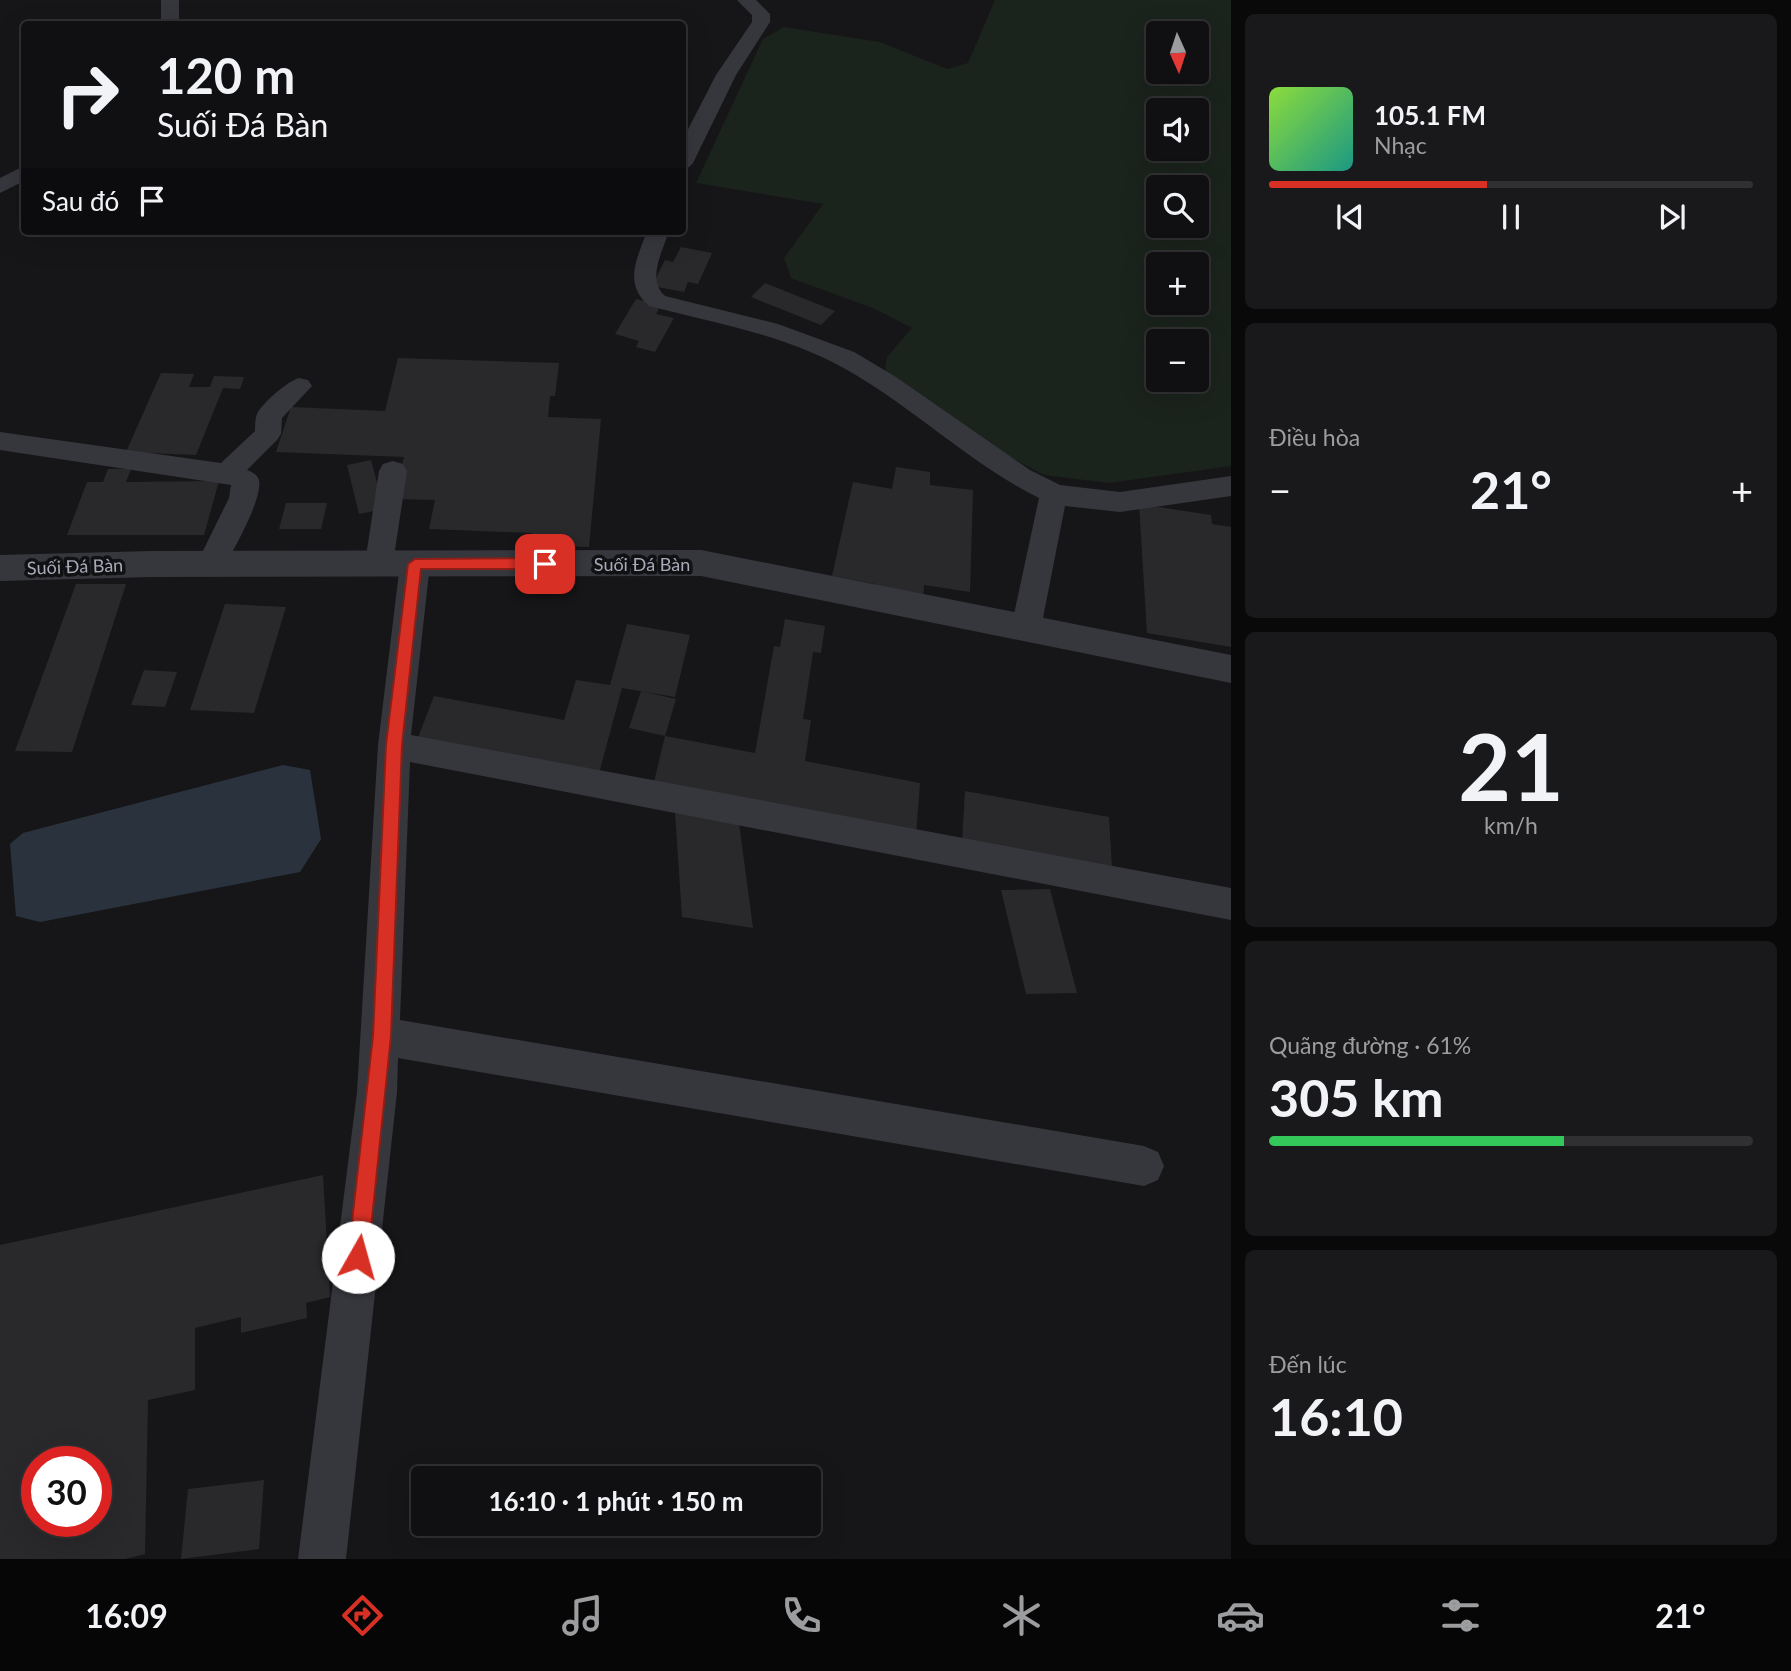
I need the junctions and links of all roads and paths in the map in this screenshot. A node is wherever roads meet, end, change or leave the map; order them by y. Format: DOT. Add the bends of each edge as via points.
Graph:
graph roads {
  1 [pos="170,0"];
  2 [pos="746,0"];
  3 [pos="170,21"];
  4 [pos="686,115"];
  5 [pos="705,118"];
  6 [pos="686,155"];
  7 [pos="21,174"];
  8 [pos="0,187"];
  9 [pos="657,235"];
  10 [pos="299,386"];
  11 [pos="0,441"];
  12 [pos="394,471"];
  13 [pos="227,473"];
  14 [pos="1231,486"];
  15 [pos="1054,494"];
  16 [pos="397,564"];
  17 [pos="211,565"];
  18 [pos="0,568"];
  19 [pos="1026,628"];
  20 [pos="1231,669"];
  21 [pos="394,745"];
  22 [pos="1231,904"];
  23 [pos="382,1036"];
  24 [pos="1144,1166"];
  25 [pos="322,1559"];
  1 -- 3 [label="street"];
  2 -- 5 [label="street" via="761,14 761,22 726,75"];
  4 -- 5 [label="street"];
  5 -- 6 [label="street"];
  7 -- 8 [label="street"];
  9 -- 15 [label="street" via="643,278 648,295 672,307 769,329 845,358 1020,477"];
  10 -- 13 [label="street" via="269,416 268,434"];
  11 -- 13 [label="street"];
  12 -- 16 [label="street"];
  13 -- 17 [label="street" via="245,480 243,499"];
  14 -- 15 [label="street" via="1120,502"];
  15 -- 19 [label="street"];
  16 -- 17 [label="street, Suối Đá Bàn"];
  16 -- 19 [label="street, Suối Đá Bàn" via="701,564"];
  16 -- 21 [label="street"];
  17 -- 18 [label="street, Suối Đá Bàn"];
  19 -- 20 [label="street, Suối Đá Bàn"];
  21 -- 22 [label="street"];
  21 -- 23 [label="street"];
  23 -- 24 [label="street"];
  23 -- 25 [label="street"];
}
